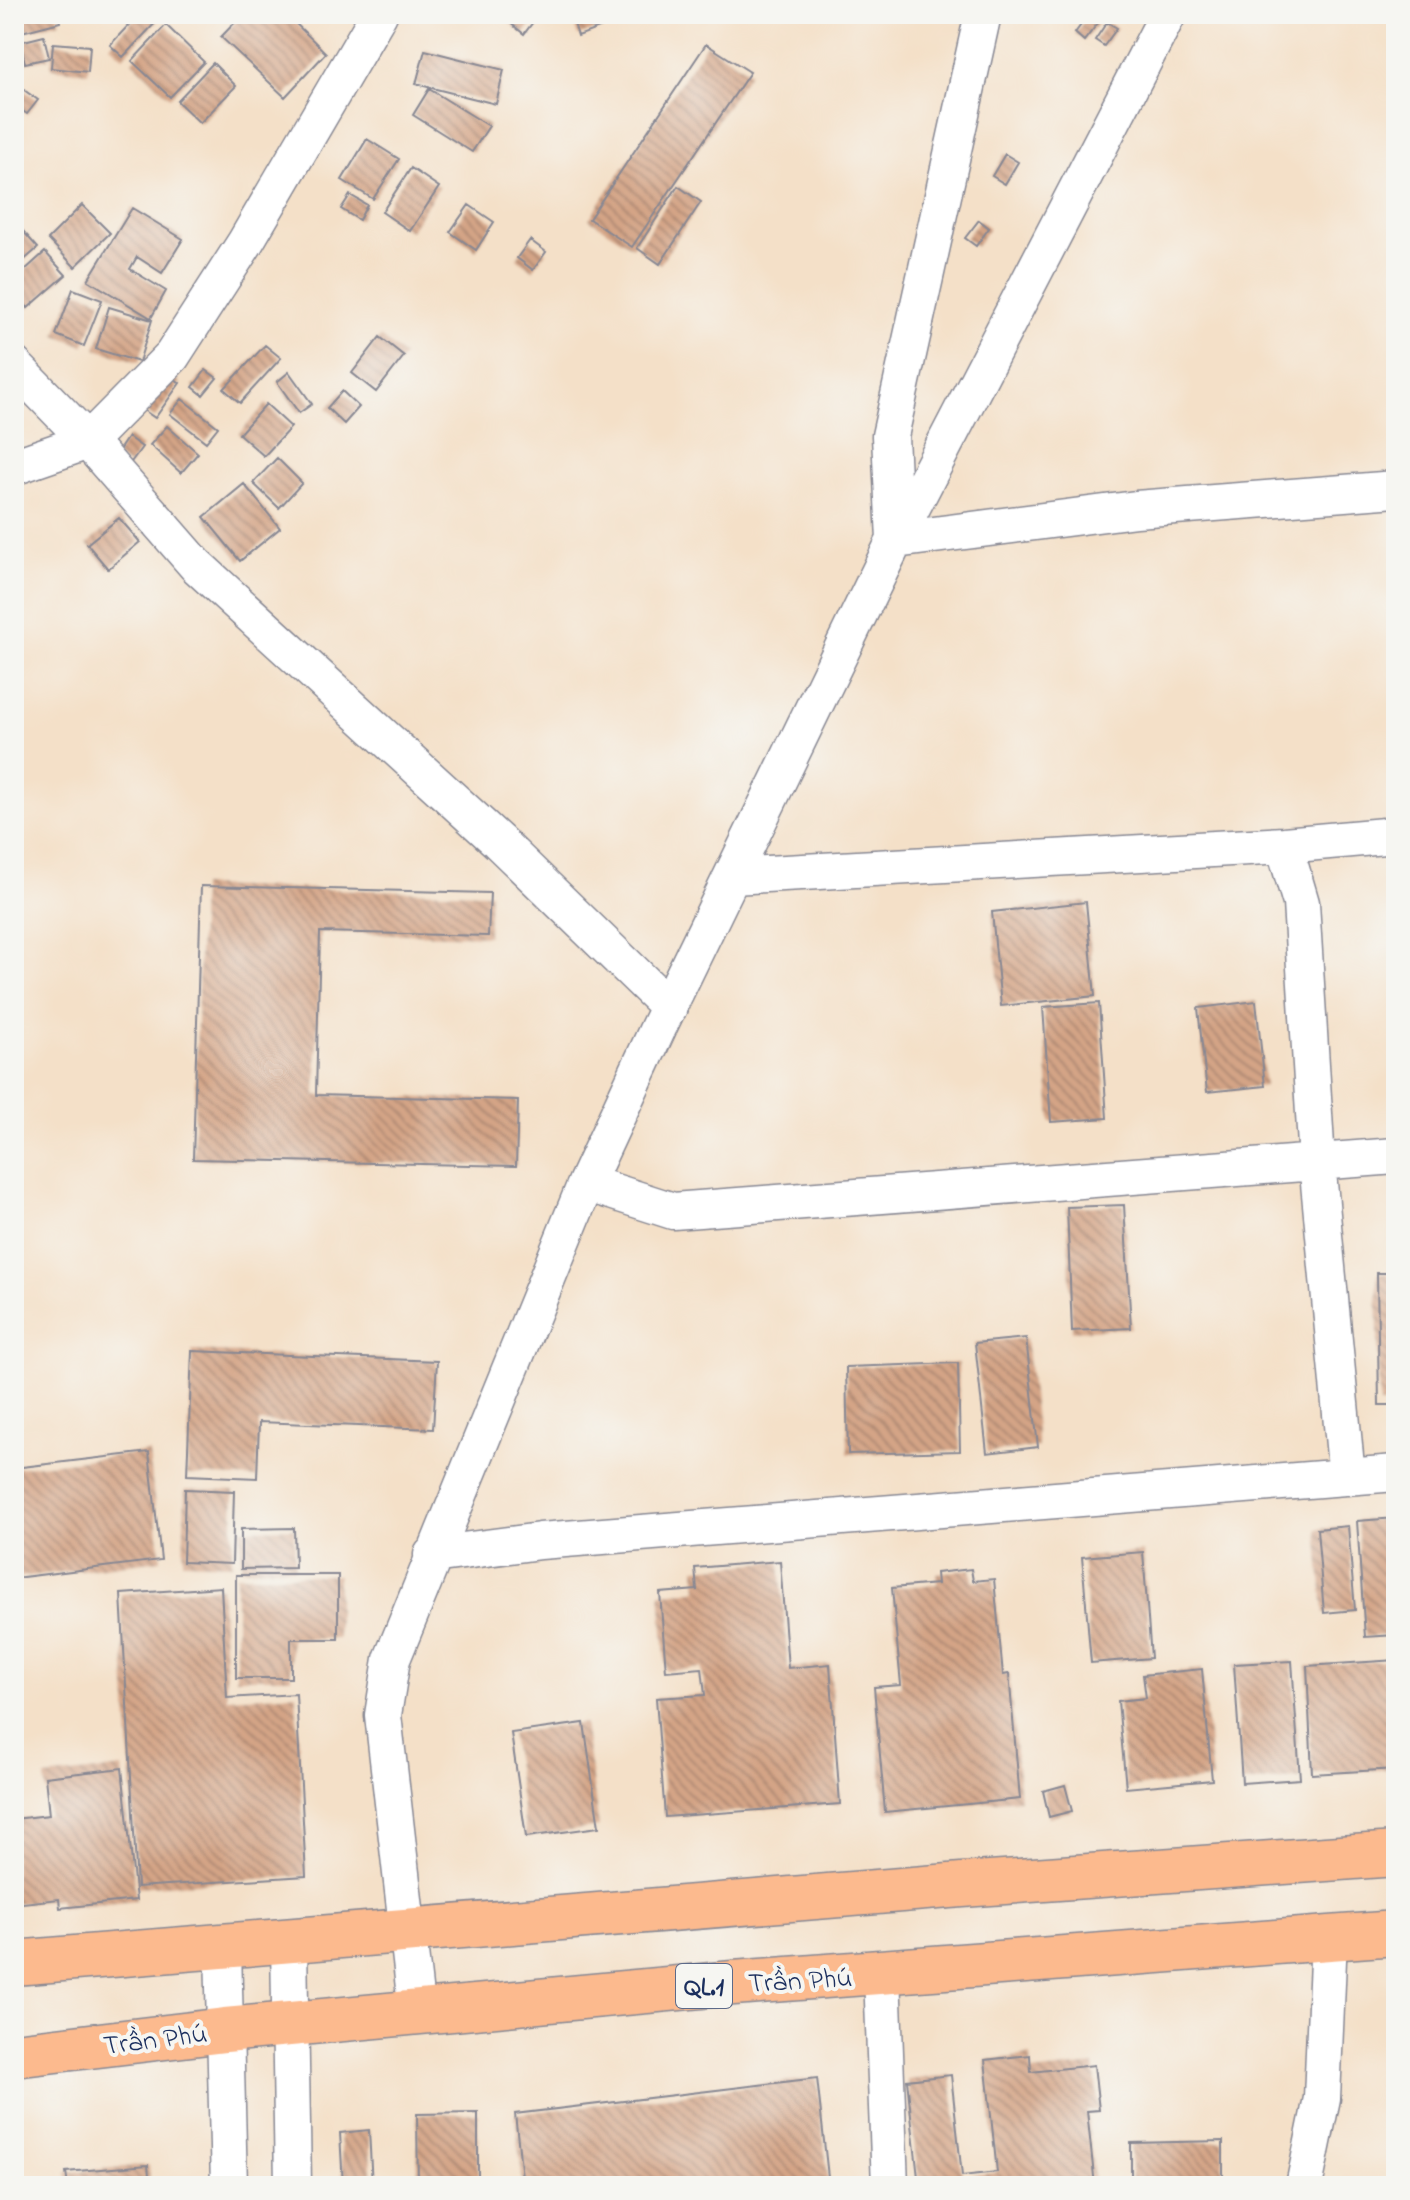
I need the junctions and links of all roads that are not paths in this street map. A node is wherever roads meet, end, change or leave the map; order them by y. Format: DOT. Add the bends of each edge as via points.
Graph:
graph roads {
  1 [pos="379,14"];
  2 [pos="983,14"];
  3 [pos="1168,14"];
  4 [pos="14,365"];
  5 [pos="88,441"];
  6 [pos="16,466"];
  7 [pos="1396,489"];
  8 [pos="895,540"];
  9 [pos="1396,835"];
  10 [pos="1284,845"];
  11 [pos="732,876"];
  12 [pos="669,1007"];
  13 [pos="1396,1156"];
  14 [pos="1317,1162"];
  15 [pos="586,1183"];
  16 [pos="1396,1473"];
  17 [pos="1347,1477"];
  18 [pos="432,1555"];
  19 [pos="1396,1854"];
  20 [pos="410,1931"];
  21 [pos="1396,1933"];
  22 [pos="1329,1937"];
  23 [pos="289,1943"];
  24 [pos="223,1948"];
  25 [pos="14,1963"];
  26 [pos="882,1974"];
  27 [pos="417,2014"];
  28 [pos="291,2026"];
  29 [pos="225,2030"];
  30 [pos="14,2055"];
  31 [pos="229,2186"];
  32 [pos="293,2186"];
  33 [pos="890,2186"];
  34 [pos="1304,2186"];
  1 -- 5 [label="street" via="172,356"];
  2 -- 8 [label="street" via="890,436"];
  3 -- 8 [label="street"];
  4 -- 5 [label="street"];
  5 -- 6 [label="street"];
  5 -- 12 [label="street" via="196,565 498,841"];
  7 -- 8 [label="street" via="1136,509"];
  8 -- 11 [label="street"];
  9 -- 10 [label="street"];
  10 -- 11 [label="street"];
  10 -- 14 [label="street" via="1301,903"];
  11 -- 12 [label="street"];
  12 -- 15 [label="street"];
  13 -- 14 [label="street"];
  14 -- 15 [label="street" via="673,1211"];
  14 -- 17 [label="street"];
  15 -- 18 [label="street"];
  16 -- 17 [label="street"];
  17 -- 18 [label="street" via="540,1541"];
  18 -- 20 [label="street" via="392,1659 383,1715"];
  19 -- 20 [label="main road"];
  20 -- 23 [label="main road"];
  20 -- 27 [label="street"];
  21 -- 22 [label="main road, Trần Phú / QL.1"];
  22 -- 26 [label="main road, Trần Phú / QL.1"];
  22 -- 34 [label="street" via="1322,2098"];
  23 -- 24 [label="main road"];
  23 -- 28 [label="street"];
  24 -- 25 [label="main road"];
  24 -- 29 [label="street"];
  26 -- 27 [label="main road, Trần Phú / QL.1"];
  26 -- 33 [label="street"];
  27 -- 28 [label="main road, Trần Phú / QL.1"];
  28 -- 29 [label="main road, Trần Phú / QL.1"];
  28 -- 32 [label="street"];
  29 -- 30 [label="main road, Trần Phú / QL.1"];
  29 -- 31 [label="street"];
}
